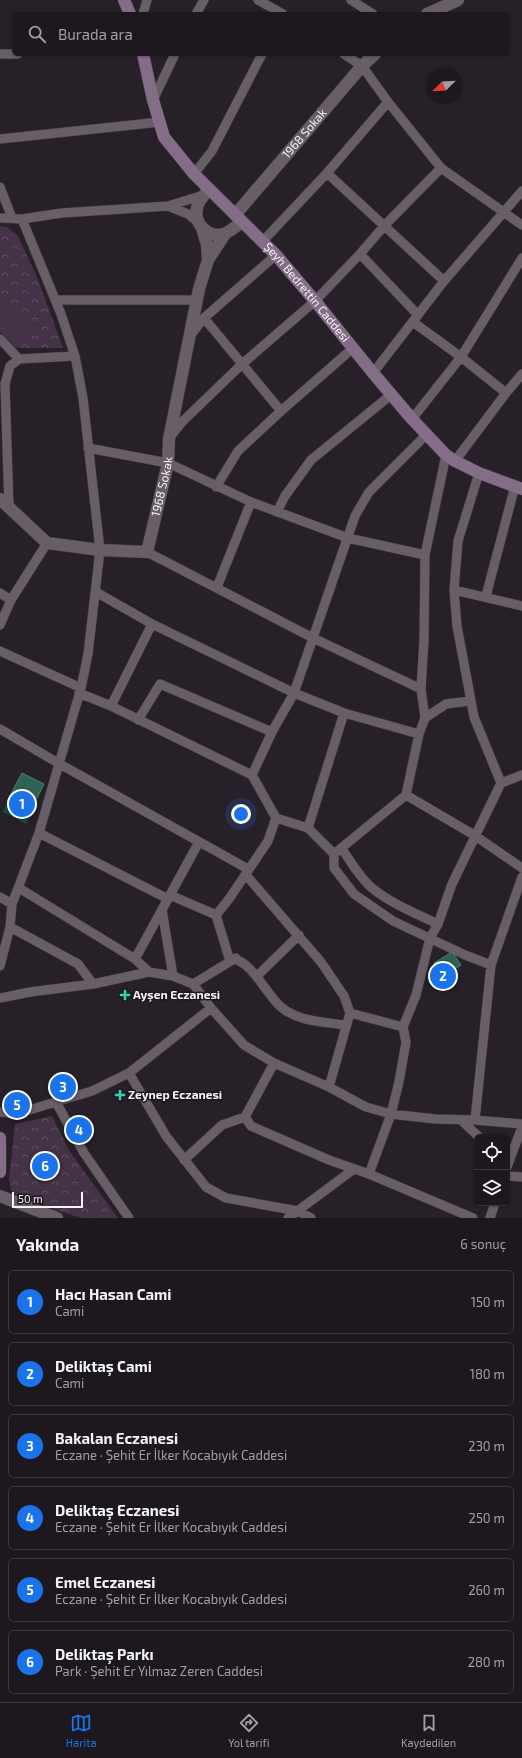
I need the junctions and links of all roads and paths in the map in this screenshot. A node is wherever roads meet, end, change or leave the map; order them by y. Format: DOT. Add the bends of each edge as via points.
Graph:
graph roads {
  1 [pos="124,0"];
  2 [pos="147,0"];
  3 [pos="204,0"];
  4 [pos="258,0"];
  5 [pos="351,0"];
  6 [pos="458,0"];
  7 [pos="129,12"];
  8 [pos="144,12"];
  9 [pos="197,12"];
  10 [pos="279,12"];
  11 [pos="370,12"];
  12 [pos="431,12"];
  13 [pos="0,54"];
  14 [pos="12,54"];
  15 [pos="143,56"];
  16 [pos="174,56"];
  17 [pos="261,56"];
  18 [pos="347,56"];
  19 [pos="373,56"];
  20 [pos="362,66"];
  21 [pos="153,100"];
  22 [pos="388,102"];
  23 [pos="160,122"];
  24 [pos="0,139"];
  25 [pos="441,168"];
  26 [pos="326,173"];
  27 [pos="194,174"];
  28 [pos="0,187"];
  29 [pos="522,190"];
  30 [pos="206,192"];
  31 [pos="168,206"];
  32 [pos="504,212"];
  33 [pos="0,218"];
  34 [pos="12,218"];
  35 [pos="238,218"];
  36 [pos="22,219"];
  37 [pos="200,225"];
  38 [pos="522,225"];
  39 [pos="384,226"];
  40 [pos="225,234"];
  41 [pos="262,242"];
  42 [pos="360,254"];
  43 [pos="276,255"];
  44 [pos="522,258"];
  45 [pos="208,260"];
  46 [pos="444,282"];
  47 [pos="55,300"];
  48 [pos="197,300"];
  49 [pos="315,301"];
  50 [pos="204,318"];
  51 [pos="415,318"];
  52 [pos="189,338"];
  53 [pos="0,339"];
  54 [pos="353,348"];
  55 [pos="75,356"];
  56 [pos="461,357"];
  57 [pos="19,359"];
  58 [pos="241,365"];
  59 [pos="10,366"];
  60 [pos="373,373"];
  61 [pos="522,374"];
  62 [pos="0,376"];
  63 [pos="506,393"];
  64 [pos="392,394"];
  65 [pos="280,411"];
  66 [pos="412,419"];
  67 [pos="427,434"];
  68 [pos="169,439"];
  69 [pos="88,448"];
  70 [pos="450,458"];
  71 [pos="168,463"];
  72 [pos="479,473"];
  73 [pos="216,487"];
  74 [pos="519,488"];
  75 [pos="0,499"];
  76 [pos="251,502"];
  77 [pos="9,508"];
  78 [pos="277,512"];
  79 [pos="348,538"];
  80 [pos="47,543"];
  81 [pos="100,550"];
  82 [pos="148,552"];
  83 [pos="425,555"];
  84 [pos="217,587"];
  85 [pos="454,590"];
  86 [pos="96,592"];
  87 [pos="0,593"];
  88 [pos="486,596"];
  89 [pos="11,600"];
  90 [pos="522,606"];
  91 [pos="152,624"];
  92 [pos="0,625"];
  93 [pos="313,638"];
  94 [pos="0,651"];
  95 [pos="421,689"];
  96 [pos="80,691"];
  97 [pos="294,693"];
  98 [pos="470,701"];
  99 [pos="111,706"];
  100 [pos="344,713"];
  101 [pos="425,718"];
  102 [pos="138,720"];
  103 [pos="0,729"];
  104 [pos="272,732"];
  105 [pos="419,734"];
  106 [pos="58,763"];
  107 [pos="252,775"];
  108 [pos="522,775"];
  109 [pos="501,784"];
  110 [pos="406,795"];
  111 [pos="276,818"];
  112 [pos="308,828"];
  113 [pos="39,832"];
  114 [pos="474,835"];
  115 [pos="199,842"];
  116 [pos="342,849"];
  117 [pos="334,854"];
  118 [pos="522,868"];
  119 [pos="247,872"];
  120 [pos="522,877"];
  121 [pos="19,888"];
  122 [pos="0,897"];
  123 [pos="169,897"];
  124 [pos="12,904"];
  125 [pos="162,910"];
  126 [pos="216,915"];
  127 [pos="438,924"];
  128 [pos="10,926"];
  129 [pos="300,935"];
  130 [pos="430,938"];
  131 [pos="236,958"];
  132 [pos="135,959"];
  133 [pos="491,965"];
  134 [pos="0,966"];
  135 [pos="149,972"];
  136 [pos="173,976"];
  137 [pos="257,976"];
  138 [pos="93,984"];
  139 [pos="193,984"];
  140 [pos="0,998"];
  141 [pos="211,1008"];
  142 [pos="350,1013"];
  143 [pos="346,1025"];
  144 [pos="403,1027"];
  145 [pos="274,1063"];
  146 [pos="129,1073"];
  147 [pos="329,1087"];
  148 [pos="56,1102"];
  149 [pos="0,1112"];
  150 [pos="391,1114"];
  151 [pos="244,1117"];
  152 [pos="461,1120"];
  153 [pos="475,1120"];
  154 [pos="522,1125"];
  155 [pos="476,1134"];
  156 [pos="0,1138"];
  157 [pos="510,1152"];
  158 [pos="184,1160"];
  159 [pos="354,1169"];
  160 [pos="0,1172"];
  161 [pos="369,1174"];
  162 [pos="510,1176"];
  163 [pos="522,1177"];
  164 [pos="0,1196"];
  165 [pos="494,1206"];
  166 [pos="298,1211"];
  167 [pos="57,1218"];
  168 [pos="129,1218"];
  169 [pos="288,1218"];
  170 [pos="311,1218"];
  171 [pos="473,1218"];
  172 [pos="490,1218"];
  1 -- 7 [label="main road"];
  2 -- 8 [label="street"];
  3 -- 9 [label="street"];
  4 -- 10 [label="street"];
  5 -- 11 [label="street"];
  6 -- 12 [label="street"];
  13 -- 14 [label="street"];
  15 -- 21 [label="main road, Şeyh Bedrettin Caddesi"];
  16 -- 21 [label="street"];
  17 -- 27 [label="street" via="212,151"];
  18 -- 20 [label="street"];
  19 -- 20 [label="street, 1968 Sokak"];
  20 -- 22 [label="street"];
  20 -- 35 [label="street, 1968 Sokak"];
  21 -- 23 [label="main road, Şeyh Bedrettin Caddesi"];
  22 -- 25 [label="street"];
  22 -- 26 [label="street"];
  23 -- 24 [label="street"];
  23 -- 27 [label="main road, Şeyh Bedrettin Caddesi" via="164,138"];
  25 -- 32 [label="street"];
  25 -- 39 [label="street"];
  26 -- 39 [label="street"];
  26 -- 41 [label="street"];
  27 -- 30 [label="main road, Şeyh Bedrettin Caddesi"];
  28 -- 34 [label="street"];
  29 -- 32 [label="street"];
  30 -- 31 [label="street"];
  30 -- 35 [label="main road, Şeyh Bedrettin Caddesi"];
  30 -- 37 [label="street" via="197,208"];
  31 -- 36 [label="street" via="62,213"];
  31 -- 37 [label="street" via="188,214"];
  32 -- 38 [label="street"];
  32 -- 46 [label="street"];
  33 -- 34 [label="street"];
  34 -- 36 [label="street"];
  35 -- 40 [label="street, 1968 Sokak"];
  35 -- 41 [label="main road, Şeyh Bedrettin Caddesi"];
  36 -- 47 [label="street"];
  37 -- 40 [label="street" via="210,233"];
  37 -- 45 [label="street" via="207,245"];
  39 -- 42 [label="street"];
  39 -- 46 [label="street"];
  40 -- 45 [label="street"];
  41 -- 43 [label="main road, Şeyh Bedrettin Caddesi"];
  42 -- 49 [label="street"];
  42 -- 51 [label="street"];
  43 -- 49 [label="main road, Şeyh Bedrettin Caddesi"];
  43 -- 50 [label="street"];
  44 -- 56 [label="street"];
  45 -- 48 [label="street, 1968 Sokak"];
  46 -- 51 [label="street"];
  47 -- 48 [label="street"];
  47 -- 55 [label="street"];
  48 -- 52 [label="street, 1968 Sokak"];
  49 -- 54 [label="main road, Şeyh Bedrettin Caddesi"];
  49 -- 58 [label="street"];
  50 -- 52 [label="street"];
  50 -- 58 [label="street"];
  51 -- 56 [label="street"];
  51 -- 60 [label="street"];
  52 -- 68 [label="street, 1968 Sokak"];
  53 -- 57 [label="street"];
  54 -- 60 [label="main road, Şeyh Bedrettin Caddesi"];
  54 -- 65 [label="street"];
  55 -- 57 [label="street"];
  55 -- 69 [label="street" via="83,398"];
  56 -- 63 [label="street"];
  56 -- 66 [label="street"];
  57 -- 59 [label="street"];
  58 -- 65 [label="street"];
  58 -- 68 [label="street" via="182,422"];
  59 -- 62 [label="street"];
  59 -- 77 [label="street" via="5,384"];
  60 -- 64 [label="main road, Şeyh Bedrettin Caddesi"];
  61 -- 63 [label="street"];
  63 -- 70 [label="street"];
  64 -- 66 [label="main road, Şeyh Bedrettin Caddesi"];
  64 -- 78 [label="street" via="311,460 285,496"];
  65 -- 73 [label="street" via="238,451"];
  66 -- 67 [label="main road, Şeyh Bedrettin Caddesi"];
  67 -- 70 [label="main road, Şeyh Bedrettin Caddesi"];
  67 -- 79 [label="street" via="370,492 355,516"];
  68 -- 71 [label="street, 1968 Sokak"];
  69 -- 71 [label="street"];
  69 -- 81 [label="street"];
  70 -- 72 [label="main road, Şeyh Bedrettin Caddesi"];
  70 -- 83 [label="street"];
  71 -- 73 [label="street"];
  71 -- 82 [label="street, 1968 Sokak"];
  72 -- 74 [label="main road, Şeyh Bedrettin Caddesi"];
  72 -- 85 [label="street" via="458,542"];
  73 -- 76 [label="street"];
  74 -- 88 [label="street"];
  75 -- 77 [label="street"];
  76 -- 78 [label="street"];
  76 -- 84 [label="street"];
  77 -- 80 [label="street"];
  78 -- 79 [label="street"];
  79 -- 83 [label="street"];
  79 -- 93 [label="street"];
  80 -- 81 [label="street"];
  80 -- 89 [label="street"];
  81 -- 82 [label="street"];
  81 -- 86 [label="street"];
  82 -- 84 [label="street"];
  83 -- 95 [label="street"];
  84 -- 93 [label="street"];
  85 -- 88 [label="street"];
  85 -- 98 [label="street" via="457,626"];
  86 -- 91 [label="street"];
  86 -- 96 [label="street"];
  87 -- 89 [label="street"];
  88 -- 90 [label="street"];
  89 -- 92 [label="street"];
  91 -- 97 [label="street"];
  91 -- 99 [label="street"];
  93 -- 95 [label="street"];
  93 -- 97 [label="street"];
  94 -- 96 [label="street"];
  95 -- 101 [label="street"];
  96 -- 99 [label="street"];
  96 -- 106 [label="street"];
  97 -- 100 [label="street"];
  97 -- 104 [label="street"];
  98 -- 101 [label="street" via="446,704"];
  98 -- 109 [label="street"];
  99 -- 102 [label="street"];
  100 -- 105 [label="street"];
  100 -- 112 [label="street"];
  101 -- 105 [label="street"];
  102 -- 104 [label="street" via="160,684"];
  102 -- 107 [label="street"];
  103 -- 106 [label="street"];
  104 -- 107 [label="street"];
  105 -- 110 [label="street"];
  106 -- 113 [label="street"];
  106 -- 115 [label="street"];
  107 -- 111 [label="street"];
  108 -- 109 [label="street"];
  109 -- 114 [label="street"];
  110 -- 114 [label="street"];
  110 -- 116 [label="street"];
  111 -- 112 [label="street"];
  111 -- 119 [label="street" via="268,841"];
  112 -- 117 [label="street"];
  113 -- 121 [label="street"];
  113 -- 123 [label="street"];
  114 -- 118 [label="street"];
  114 -- 127 [label="street" via="452,884"];
  115 -- 119 [label="street"];
  115 -- 123 [label="street"];
  116 -- 117 [label="street"];
  116 -- 127 [label="street" via="372,888"];
  117 -- 130 [label="street" via="334,868 354,894 393,921"];
  119 -- 126 [label="street"];
  119 -- 129 [label="street"];
  120 -- 133 [label="street"];
  121 -- 124 [label="street"];
  121 -- 132 [label="street"];
  122 -- 124 [label="street"];
  123 -- 125 [label="street"];
  123 -- 126 [label="street"];
  124 -- 128 [label="street"];
  125 -- 132 [label="street"];
  125 -- 136 [label="street"];
  126 -- 131 [label="street" via="229,958"];
  127 -- 130 [label="street"];
  128 -- 134 [label="street"];
  128 -- 138 [label="street" via="78,964"];
  129 -- 137 [label="street"];
  129 -- 142 [label="street" via="344,996"];
  130 -- 133 [label="street"];
  130 -- 144 [label="street" via="416,995"];
  131 -- 137 [label="street"];
  131 -- 139 [label="street"];
  132 -- 135 [label="street"];
  133 -- 153 [label="street"];
  135 -- 136 [label="street"];
  135 -- 138 [label="street"];
  136 -- 139 [label="street"];
  137 -- 143 [label="street" via="281,1007 302,1019"];
  138 -- 140 [label="street"];
  139 -- 141 [label="street"];
  141 -- 145 [label="street" via="244,1045"];
  141 -- 146 [label="street"];
  142 -- 143 [label="street"];
  142 -- 144 [label="street"];
  143 -- 147 [label="street"];
  144 -- 150 [label="street" via="406,1042"];
  145 -- 147 [label="street"];
  145 -- 151 [label="street"];
  146 -- 148 [label="street" via="92,1092"];
  146 -- 158 [label="street" via="166,1136"];
  147 -- 150 [label="street" via="366,1107"];
  148 -- 149 [label="street" via="16,1114"];
  148 -- 168 [label="street" via="84,1153"];
  150 -- 152 [label="street"];
  150 -- 161 [label="street"];
  151 -- 158 [label="street" via="222,1125"];
  151 -- 159 [label="street" via="251,1126"];
  152 -- 153 [label="street"];
  152 -- 155 [label="street"];
  153 -- 154 [label="street"];
  154 -- 157 [label="street"];
  156 -- 160 [label="main road"];
  158 -- 166 [label="street" via="206,1187 226,1198"];
  159 -- 161 [label="street"];
  159 -- 166 [label="street"];
  161 -- 171 [label="street"];
  162 -- 163 [label="street"];
  164 -- 167 [label="street"];
  165 -- 172 [label="street"];
  166 -- 169 [label="street"];
  166 -- 170 [label="street"];
}
